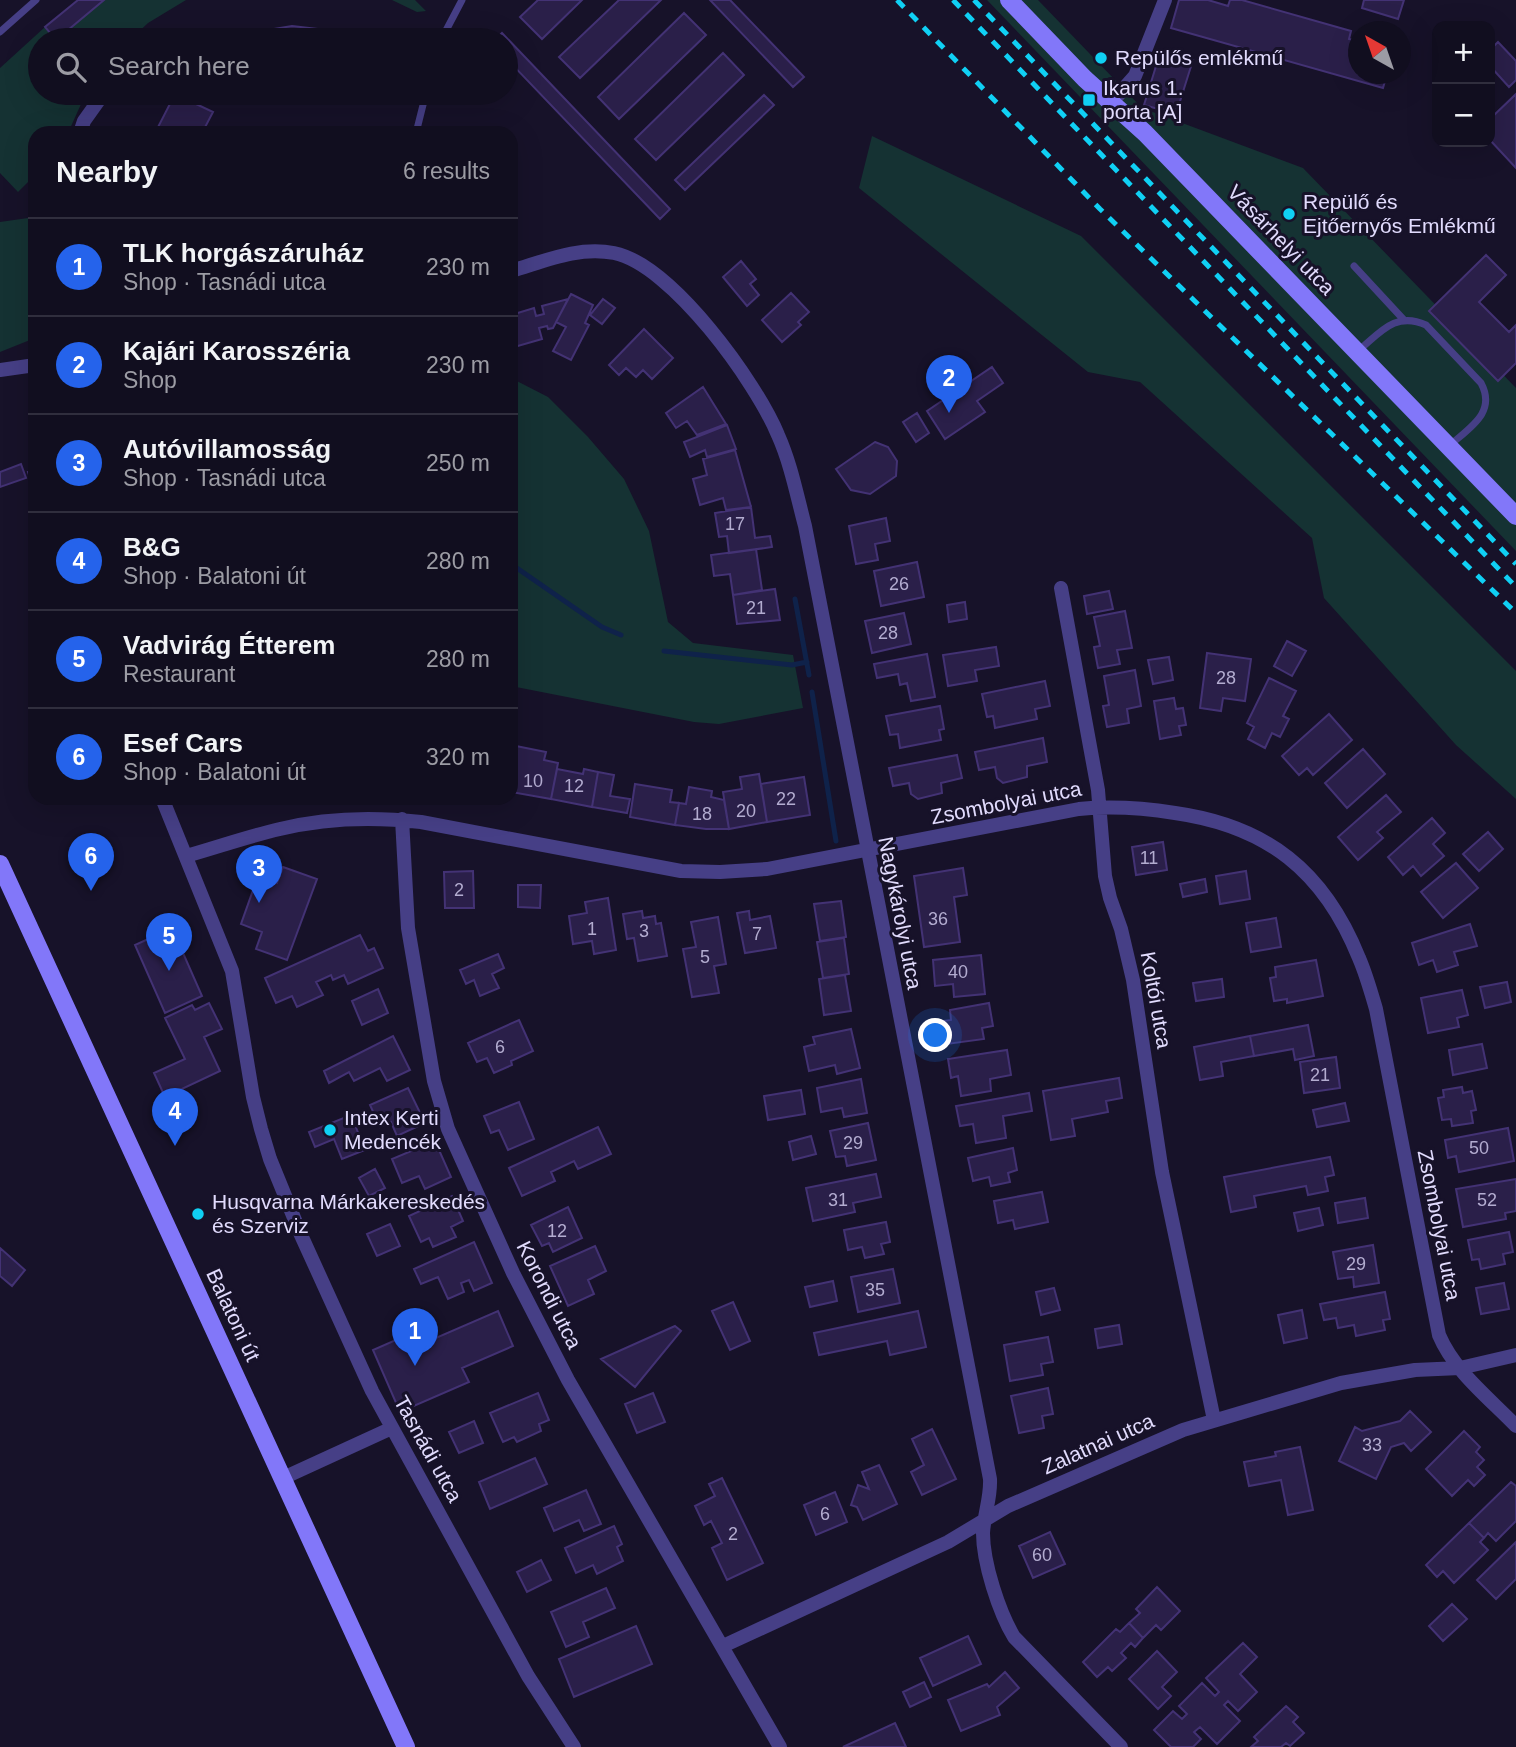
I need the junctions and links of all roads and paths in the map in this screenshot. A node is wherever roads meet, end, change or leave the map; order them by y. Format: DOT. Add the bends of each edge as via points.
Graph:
graph roads {
  1 [pos="36,0"];
  2 [pos="463,0"];
  3 [pos="1009,0"];
  4 [pos="1162,1"];
  5 [pos="448,28"];
  6 [pos="0,32"];
  7 [pos="1111,103"];
  8 [pos="95,105"];
  9 [pos="423,105"];
  10 [pos="82,126"];
  11 [pos="417,126"];
  12 [pos="1354,265"];
  13 [pos="518,269"];
  14 [pos="1404,320"];
  15 [pos="1358,351"];
  16 [pos="28,366"];
  17 [pos="0,370"];
  18 [pos="1448,446"];
  19 [pos="1516,516"];
  20 [pos="1061,588"];
  21 [pos="165,805"];
  22 [pos="1099,807"];
  23 [pos="402,819"];
  24 [pos="866,851"];
  25 [pos="187,856"];
  26 [pos="0,864"];
  27 [pos="1516,1355"];
  28 [pos="1460,1368"];
  29 [pos="1213,1420"];
  30 [pos="1516,1426"];
  31 [pos="392,1428"];
  32 [pos="283,1478"];
  33 [pos="984,1521"];
  34 [pos="723,1646"];
  35 [pos="406,1747"];
  36 [pos="574,1747"];
  37 [pos="780,1747"];
  38 [pos="1121,1747"];
  1 -- 6 [label="lane"];
  2 -- 5 [label="lane"];
  3 -- 7 [label="main road, Vásárhelyi utca"];
  4 -- 7 [label="street" via="1135,76"];
  7 -- 15 [label="main road, Vásárhelyi utca"];
  8 -- 10 [label="street"];
  9 -- 11 [label="lane"];
  12 -- 14 [label="lane"];
  13 -- 24 [label="street, Nagykárolyi utca" via="593,250 617,253 639,263 682,299 745,373 761,399 789,464 805,527"];
  14 -- 15 [label="lane" via="1390,325"];
  14 -- 18 [label="lane" via="1426,324 1487,394 1478,420"];
  15 -- 18 [label="main road, Vásárhelyi utca"];
  16 -- 17 [label="street"];
  18 -- 19 [label="main road, Vásárhelyi utca"];
  20 -- 22 [label="street, Koltói utca"];
  21 -- 25 [label="street, Tasnádi utca"];
  22 -- 24 [label="street, Zsombolyai utca"];
  22 -- 28 [label="street, Zsombolyai utca" via="1203,817 1237,827 1293,861 1340,920 1376,1009 1439,1335"];
  22 -- 29 [label="street, Koltói utca" via="1105,876 1133,980 1162,1172"];
  23 -- 24 [label="street, Zsombolyai utca" via="681,871 767,869"];
  23 -- 25 [label="street, Zsombolyai utca" via="282,828"];
  23 -- 34 [label="street, Korondi utca" via="408,928 434,1082 448,1129 568,1380"];
  24 -- 33 [label="street, Nagykárolyi utca" via="990,1479"];
  25 -- 31 [label="street, Tasnádi utca" via="232,971 253,1097 270,1159 352,1350"];
  26 -- 32 [label="main road, Balatoni út"];
  27 -- 28 [label="street, Zalatnai utca"];
  28 -- 29 [label="street, Zalatnai utca" via="1376,1375"];
  28 -- 30 [label="street, Zsombolyai utca"];
  29 -- 33 [label="street, Zalatnai utca" via="1020,1501"];
  31 -- 32 [label="street"];
  31 -- 36 [label="street, Tasnádi utca" via="528,1676"];
  32 -- 35 [label="main road, Balatoni út"];
  33 -- 34 [label="street, Zalatnai utca"];
  33 -- 38 [label="street, Nagykárolyi utca" via="993,1587 1014,1637"];
  34 -- 37 [label="street, Korondi utca"];
}
